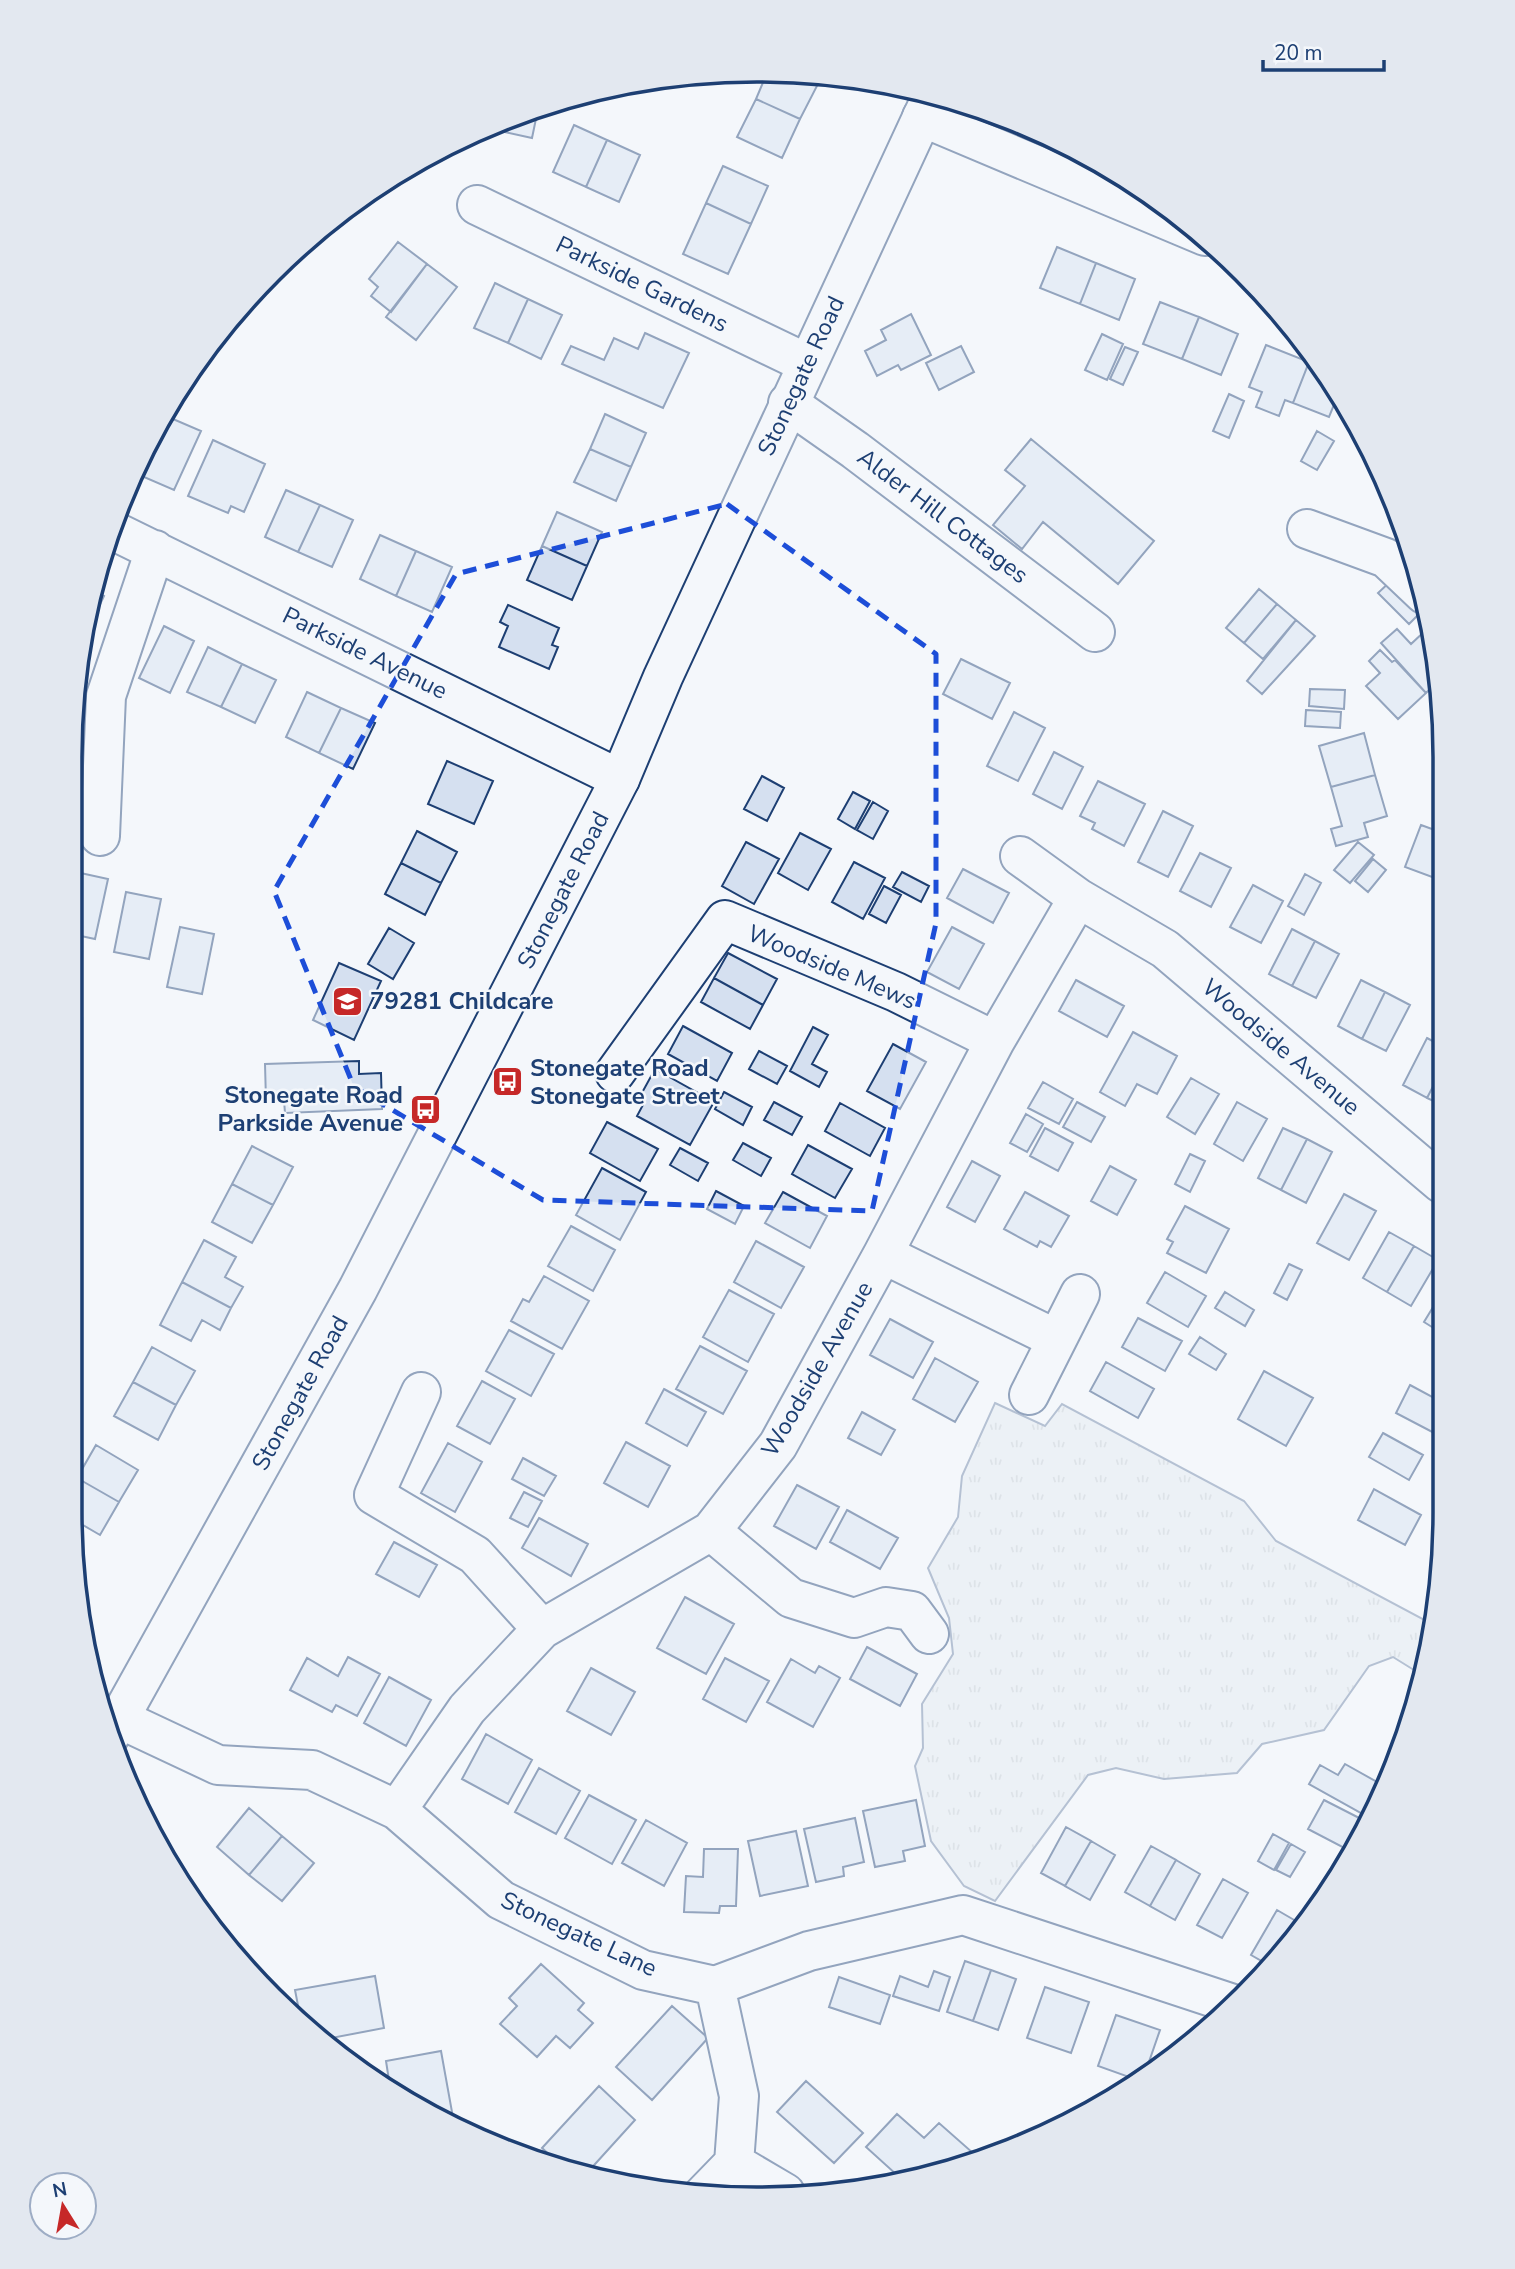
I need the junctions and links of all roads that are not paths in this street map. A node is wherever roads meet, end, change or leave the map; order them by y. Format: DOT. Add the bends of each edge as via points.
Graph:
graph roads {
  1 [pos="927,106"];
  2 [pos="477,205"];
  3 [pos="1158,214"];
  4 [pos="806,363"];
  5 [pos="788,403"];
  6 [pos="1307,529"];
  7 [pos="120,534"];
  8 [pos="155,550"];
  9 [pos="1409,580"];
  10 [pos="1095,632"];
  11 [pos="620,779"];
  12 [pos="100,836"];
  13 [pos="1020,856"];
  14 [pos="1078,898"];
  15 [pos="995,1041"];
  16 [pos="615,1073"];
  17 [pos="1433,1176"];
  18 [pos="883,1254"];
  19 [pos="1080,1294"];
  20 [pos="1056,1339"];
  21 [pos="421,1392"];
  22 [pos="1029,1395"];
  23 [pos="710,1531"];
  24 [pos="542,1629"];
  25 [pos="929,1634"];
  26 [pos="116,1723"];
  27 [pos="118,1730"];
  28 [pos="397,1811"];
  29 [pos="715,1986"];
  30 [pos="1223,2001"];
  31 [pos="734,2163"];
  32 [pos="713,2185"];
  33 [pos="774,2186"];
  1 -- 3 [label="street"];
  1 -- 4 [label="street, Stonegate Road"];
  2 -- 4 [label="street, Parkside Gardens"];
  4 -- 5 [label="street, Stonegate Road"];
  5 -- 10 [label="street, Alder Hill Cottages"];
  5 -- 11 [label="street, Stonegate Road"];
  6 -- 9 [label="street" via="1386,558"];
  7 -- 8 [label="street, Parkside Avenue"];
  8 -- 11 [label="street, Parkside Avenue"];
  8 -- 12 [label="street" via="106,696"];
  11 -- 26 [label="street, Stonegate Road" via="358,1289"];
  13 -- 14 [label="street, Woodside Avenue"];
  14 -- 15 [label="street, Woodside Avenue"];
  14 -- 17 [label="street, Woodside Avenue" via="1165,949"];
  15 -- 16 [label="street, Woodside Mews" via="896,992 725,920"];
  15 -- 18 [label="street, Woodside Avenue"];
  18 -- 20 [label="street"];
  18 -- 23 [label="street, Woodside Avenue" via="778,1444"];
  19 -- 20 [label="street"];
  20 -- 22 [label="street"];
  21 -- 24 [label="street" via="374,1495 475,1555"];
  23 -- 24 [label="street, Woodside Avenue"];
  23 -- 25 [label="street" via="791,1598 854,1618 886,1607 912,1611"];
  24 -- 28 [label="street, Woodside Avenue" via="467,1709"];
  27 -- 28 [label="street, Stonegate Lane" via="218,1765 312,1770"];
  28 -- 29 [label="street, Stonegate Lane" via="500,1900 643,1970"];
  29 -- 30 [label="street" via="809,1951 963,1915"];
  29 -- 31 [label="street" via="740,2096"];
  31 -- 32 [label="street"];
  31 -- 33 [label="street"];
}
